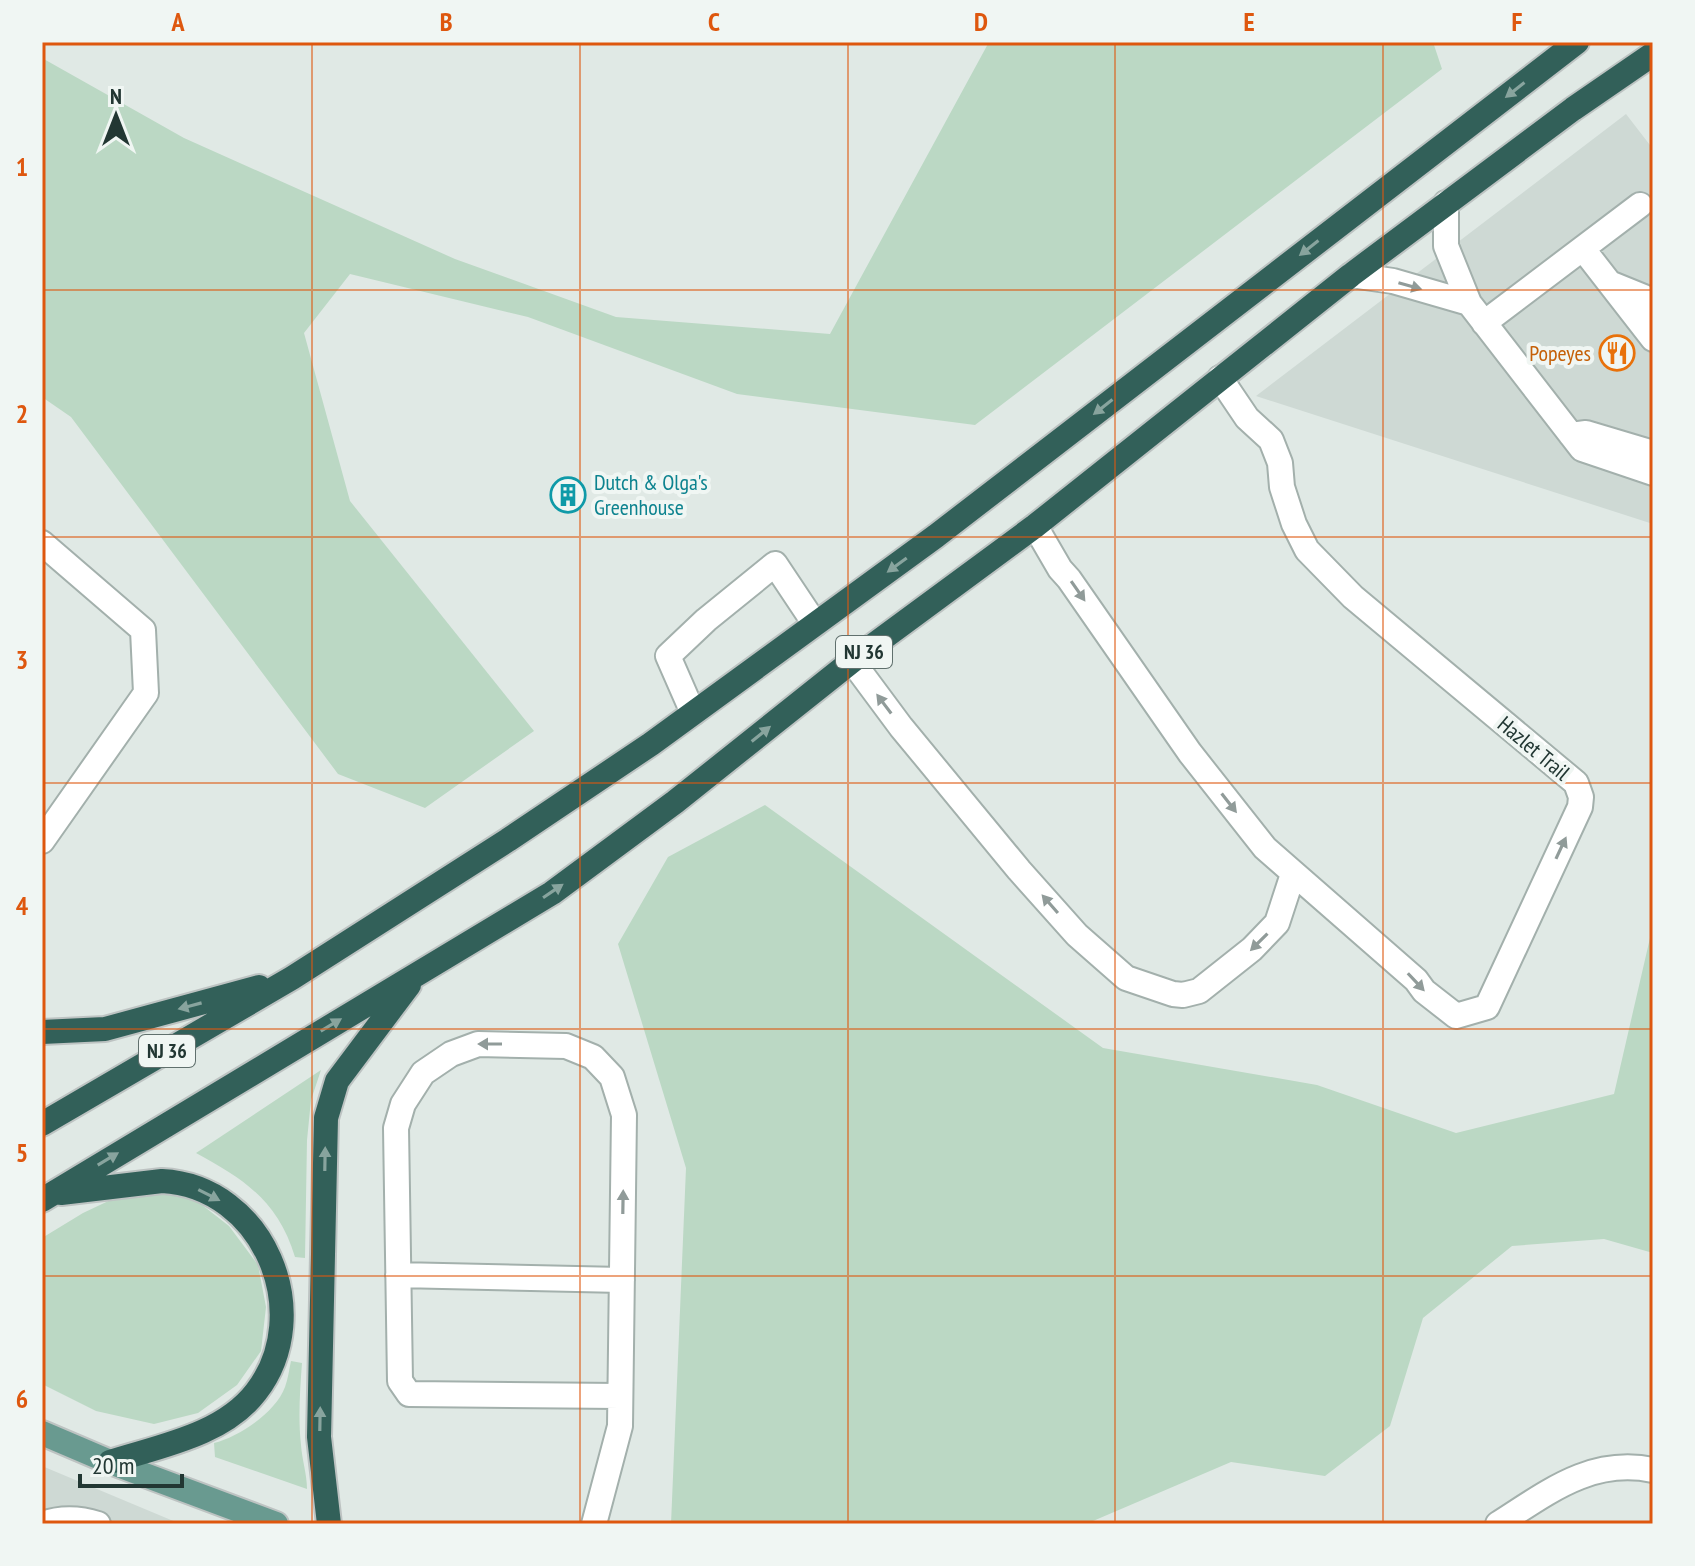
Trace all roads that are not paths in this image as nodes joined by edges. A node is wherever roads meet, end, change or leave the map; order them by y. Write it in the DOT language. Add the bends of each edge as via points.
graph roads {
  1 [pos="1577,42"];
  2 [pos="1653,54"];
  3 [pos="1446,203"];
  4 [pos="1640,205"];
  5 [pos="1583,249"];
  6 [pos="1351,275"];
  7 [pos="1610,284"];
  8 [pos="1653,308"];
  9 [pos="1476,313"];
  10 [pos="1653,339"];
  11 [pos="1220,378"];
  12 [pos="1571,435"];
  13 [pos="1653,453"];
  14 [pos="1653,473"];
  15 [pos="1035,526"];
  16 [pos="42,543"];
  17 [pos="815,624"];
  18 [pos="852,661"];
  19 [pos="693,713"];
  20 [pos="42,841"];
  21 [pos="1293,874"];
  22 [pos="417,974"];
  23 [pos="292,978"];
  24 [pos="42,1032"];
  25 [pos="42,1124"];
  26 [pos="46,1197"];
  27 [pos="398,1275"];
  28 [pos="622,1280"];
  29 [pos="620,1396"];
  30 [pos="42,1433"];
  31 [pos="110,1462"];
  32 [pos="1653,1470"];
  33 [pos="43,1524"];
  34 [pos="98,1524"];
  35 [pos="276,1524"];
  36 [pos="329,1524"];
  37 [pos="594,1524"];
  38 [pos="1498,1524"];
  1 -- 17 [label="highway, NJ 36, one-way"];
  2 -- 3 [label="highway, NJ 36"];
  3 -- 6 [label="highway, NJ 36"];
  3 -- 9 [label="street" via="1446,246"];
  4 -- 5 [label="street"];
  5 -- 7 [label="street"];
  5 -- 9 [label="street"];
  6 -- 9 [label="street, one-way" via="1393,281"];
  6 -- 11 [label="highway, NJ 36"];
  7 -- 8 [label="street" via="1644,297"];
  7 -- 10 [label="street"];
  9 -- 12 [label="street"];
  11 -- 15 [label="highway, NJ 36"];
  21 -- 11 [label="street, Hazlet Trail, one-way" via="1456,1016 1487,1007 1581,797 1576,783 1353,597 1307,550 1294,524 1271,440 1247,418"];
  12 -- 13 [label="street" via="1586,433"];
  12 -- 14 [label="street" via="1582,449"];
  15 -- 18 [label="highway, NJ 36"];
  15 -- 21 [label="street, Hazlet Trail, one-way" via="1190,753 1265,848"];
  16 -- 20 [label="street" via="143,630 146,693"];
  17 -- 19 [label="highway, NJ 36"];
  17 -- 19 [label="street" via="775,564 668,656"];
  21 -- 18 [label="street, one-way" via="1277,923 1199,991 1173,994 1126,978 1077,935 1019,870"];
  22 -- 18 [label="highway, NJ 36, one-way" via="552,893"];
  19 -- 23 [label="highway, NJ 36"];
  26 -- 22 [label="highway, NJ 36, one-way"];
  36 -- 22 [label="highway, one-way" via="319,1437 326,1118 337,1081"];
  23 -- 24 [label="highway, one-way" via="105,1029"];
  23 -- 25 [label="highway, NJ 36"];
  26 -- 31 [label="highway, one-way" via="162,1181 208,1192 237,1212 261,1239 274,1266 282,1301 281,1330 273,1363 256,1392 211,1430"];
  27 -- 28 [label="street"];
  28 -- 27 [label="street, one-way" via="624,1115 612,1077 593,1057 566,1046 478,1044 423,1073 403,1104 396,1128"];
  27 -- 29 [label="street" via="400,1381 409,1394"];
  28 -- 29 [label="street"];
  29 -- 37 [label="street" via="620,1426"];
  30 -- 31 [label="main road"];
  31 -- 35 [label="main road"];
  32 -- 38 [label="street" via="1620,1467 1591,1472"];
  33 -- 34 [label="street" via="82,1519"];
}
